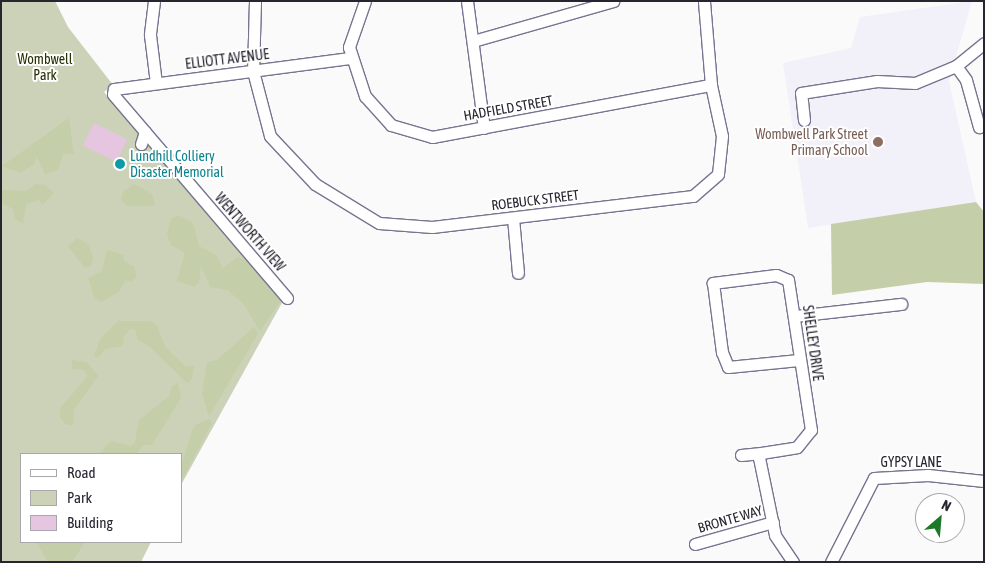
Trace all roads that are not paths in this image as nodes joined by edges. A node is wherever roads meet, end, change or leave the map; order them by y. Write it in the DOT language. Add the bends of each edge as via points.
graph roads {
  1 [pos="154,1"];
  2 [pos="255,1"];
  3 [pos="365,1"];
  4 [pos="467,1"];
  5 [pos="613,1"];
  6 [pos="704,1"];
  7 [pos="473,41"];
  8 [pos="984,43"];
  9 [pos="350,58"];
  10 [pos="956,66"];
  11 [pos="252,71"];
  12 [pos="156,82"];
  13 [pos="711,85"];
  14 [pos="113,94"];
  15 [pos="804,120"];
  16 [pos="979,127"];
  17 [pos="484,128"];
  18 [pos="145,132"];
  19 [pos="141,144"];
  20 [pos="513,218"];
  21 [pos="518,273"];
  22 [pos="287,298"];
  23 [pos="901,304"];
  24 [pos="795,316"];
  25 [pos="800,360"];
  26 [pos="728,367"];
  27 [pos="729,379"];
  28 [pos="761,453"];
  29 [pos="741,455"];
  30 [pos="984,481"];
  31 [pos="773,522"];
  32 [pos="695,544"];
  33 [pos="793,562"];
  34 [pos="831,562"];
  1 -- 12 [label="street" via="150,35"];
  2 -- 11 [label="street, ROEBUCK STREET"];
  3 -- 9 [label="street" via="353,27"];
  4 -- 7 [label="street"];
  5 -- 7 [label="street"];
  6 -- 13 [label="street, ROEBUCK STREET"];
  7 -- 17 [label="street"];
  8 -- 10 [label="street"];
  9 -- 11 [label="street, ELLIOTT AVENUE"];
  9 -- 17 [label="street, HADFIELD STREET" via="365,96 391,126 432,137"];
  10 -- 15 [label="street" via="915,83 877,81 801,92"];
  10 -- 16 [label="street" via="966,80"];
  11 -- 12 [label="street, ELLIOTT AVENUE"];
  11 -- 20 [label="street, ROEBUCK STREET" via="270,136 315,184 379,223 432,227"];
  12 -- 14 [label="street, ELLIOTT AVENUE" via="114,89"];
  13 -- 17 [label="street, HADFIELD STREET"];
  13 -- 20 [label="street, ROEBUCK STREET" via="722,136 718,174 693,196"];
  14 -- 18 [label="street, WENTWORTH VIEW"];
  18 -- 19 [label="street"];
  18 -- 22 [label="street, WENTWORTH VIEW"];
  20 -- 21 [label="street"];
  23 -- 24 [label="street"];
  24 -- 25 [label="street, SHELLEY DRIVE"];
  24 -- 26 [label="street, SHELLEY DRIVE" via="788,280 784,275 713,283 722,352"];
  25 -- 26 [label="street"];
  25 -- 28 [label="street, SHELLEY DRIVE" via="811,430 797,447"];
  26 -- 27 [label="street"];
  28 -- 29 [label="street, SHELLEY DRIVE"];
  28 -- 31 [label="street"];
  30 -- 34 [label="street, GYPSY LANE" via="928,475 874,478"];
  31 -- 32 [label="street, BRONTE WAY"];
  31 -- 33 [label="street" via="775,535"];
}
